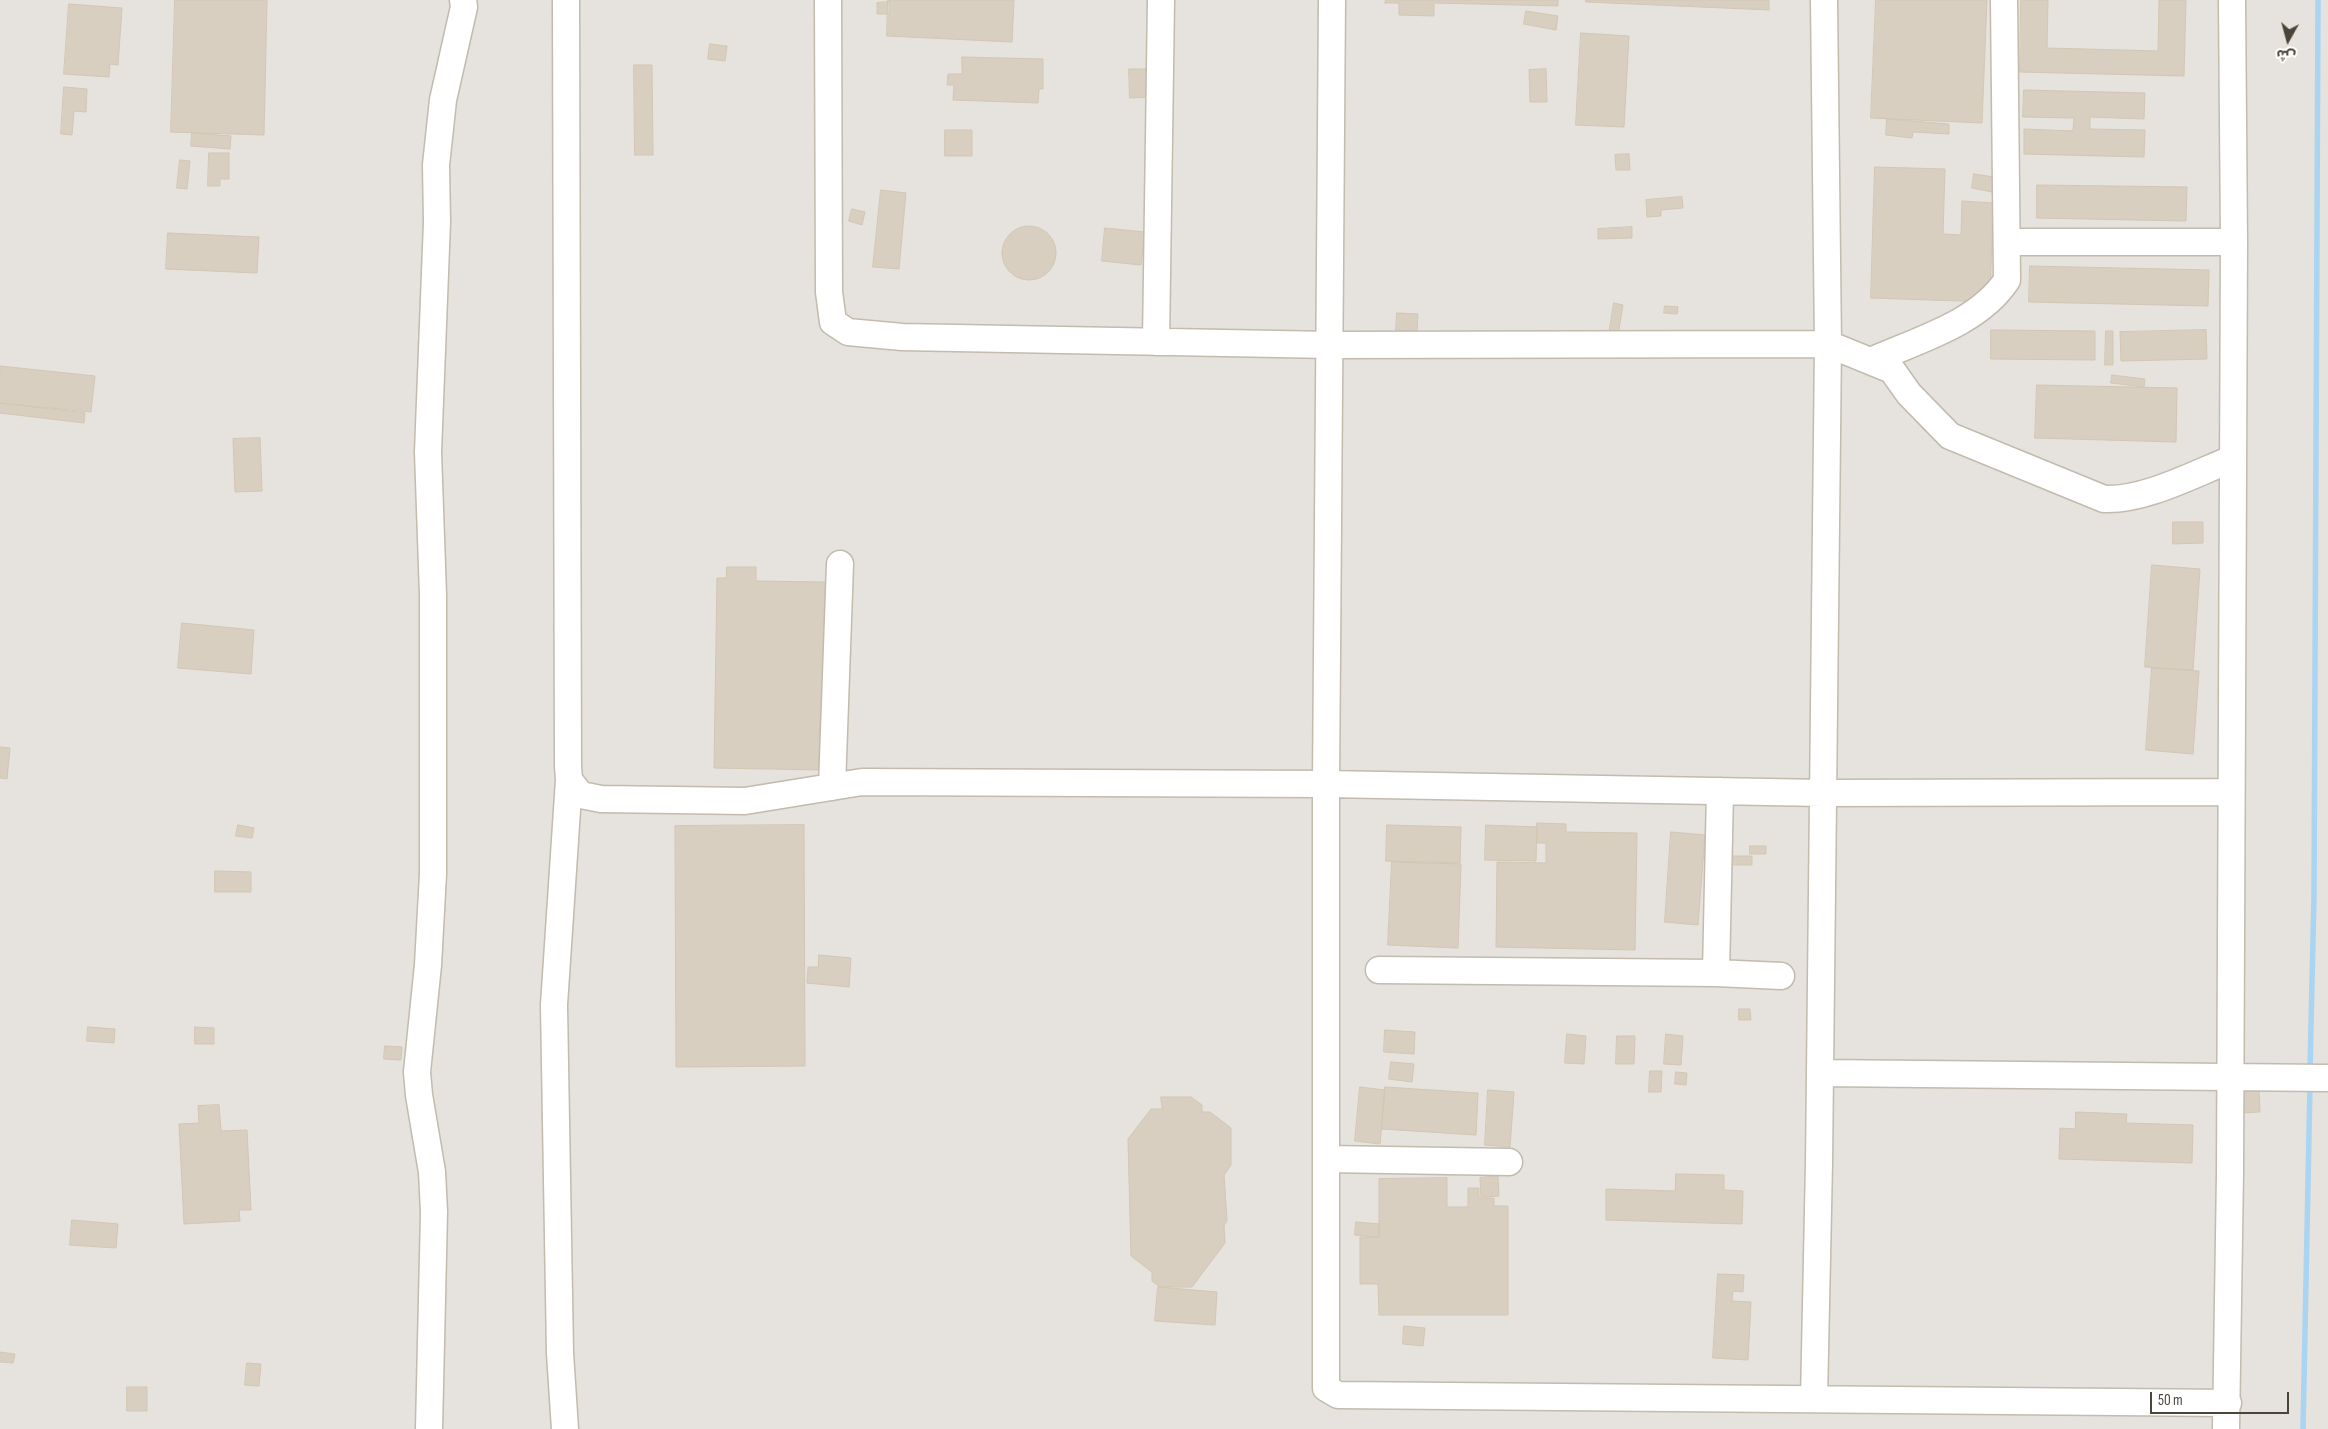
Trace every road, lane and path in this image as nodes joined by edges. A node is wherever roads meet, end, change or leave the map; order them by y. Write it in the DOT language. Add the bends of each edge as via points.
graph roads {
  1 [pos="463,0"];
  2 [pos="566,0"];
  3 [pos="828,0"];
  4 [pos="1161,0"];
  5 [pos="1332,0"];
  6 [pos="1824,0"];
  7 [pos="2004,0"];
  8 [pos="2232,0"];
  9 [pos="2007,242"];
  10 [pos="2234,242"];
  11 [pos="1156,342"];
  12 [pos="1828,344"];
  13 [pos="1331,345"];
  14 [pos="1872,360"];
  15 [pos="2232,459"];
  16 [pos="840,564"];
  17 [pos="570,780"];
  18 [pos="1326,784"];
  19 [pos="832,787"];
  20 [pos="1720,791"];
  21 [pos="2230,792"];
  22 [pos="1823,793"];
  23 [pos="1379,970"];
  24 [pos="1716,973"];
  25 [pos="1781,976"];
  26 [pos="1820,1073"];
  27 [pos="2230,1076"];
  28 [pos="2328,1078"];
  29 [pos="1327,1159"];
  30 [pos="1510,1162"];
  31 [pos="1814,1399"];
  32 [pos="2228,1403"];
  33 [pos="429,1429"];
  34 [pos="565,1429"];
  35 [pos="2226,1429"];
  1 -- 33 [label="lane" via="443,100 436,165 437,222 428,452 433,595 434,874 417,1072 432,1172 434,1212"];
  2 -- 17 [label="lane"];
  3 -- 11 [label="lane" via="829,292 833,322 848,332 902,337"];
  4 -- 11 [label="lane"];
  5 -- 13 [label="lane"];
  6 -- 12 [label="lane"];
  7 -- 9 [label="lane"];
  8 -- 10 [label="lane"];
  9 -- 10 [label="lane"];
  9 -- 14 [label="lane" via="2007,280 1997,295 1971,316"];
  10 -- 15 [label="lane"];
  11 -- 13 [label="lane"];
  12 -- 13 [label="lane"];
  12 -- 14 [label="lane"];
  12 -- 22 [label="lane"];
  13 -- 18 [label="lane"];
  14 -- 15 [label="lane" via="1892,370 1950,436 2104,499 2118,500 2140,495"];
  15 -- 21 [label="lane"];
  16 -- 19 [label="lane"];
  17 -- 19 [label="lane" via="581,795 601,799 745,801"];
  17 -- 34 [label="lane" via="554,1005 560,1353"];
  18 -- 19 [label="lane" via="862,782"];
  18 -- 20 [label="lane"];
  18 -- 29 [label="lane"];
  20 -- 22 [label="lane"];
  20 -- 24 [label="lane"];
  21 -- 22 [label="lane"];
  21 -- 27 [label="lane"];
  22 -- 26 [label="lane"];
  23 -- 24 [label="lane"];
  24 -- 25 [label="lane"];
  26 -- 27 [label="lane"];
  26 -- 31 [label="lane"];
  27 -- 28 [label="lane"];
  27 -- 32 [label="lane"];
  29 -- 30 [label="lane"];
  29 -- 31 [label="lane" via="1324,1374 1326,1388 1338,1395"];
  31 -- 32 [label="lane"];
  32 -- 35 [label="lane"];
}
